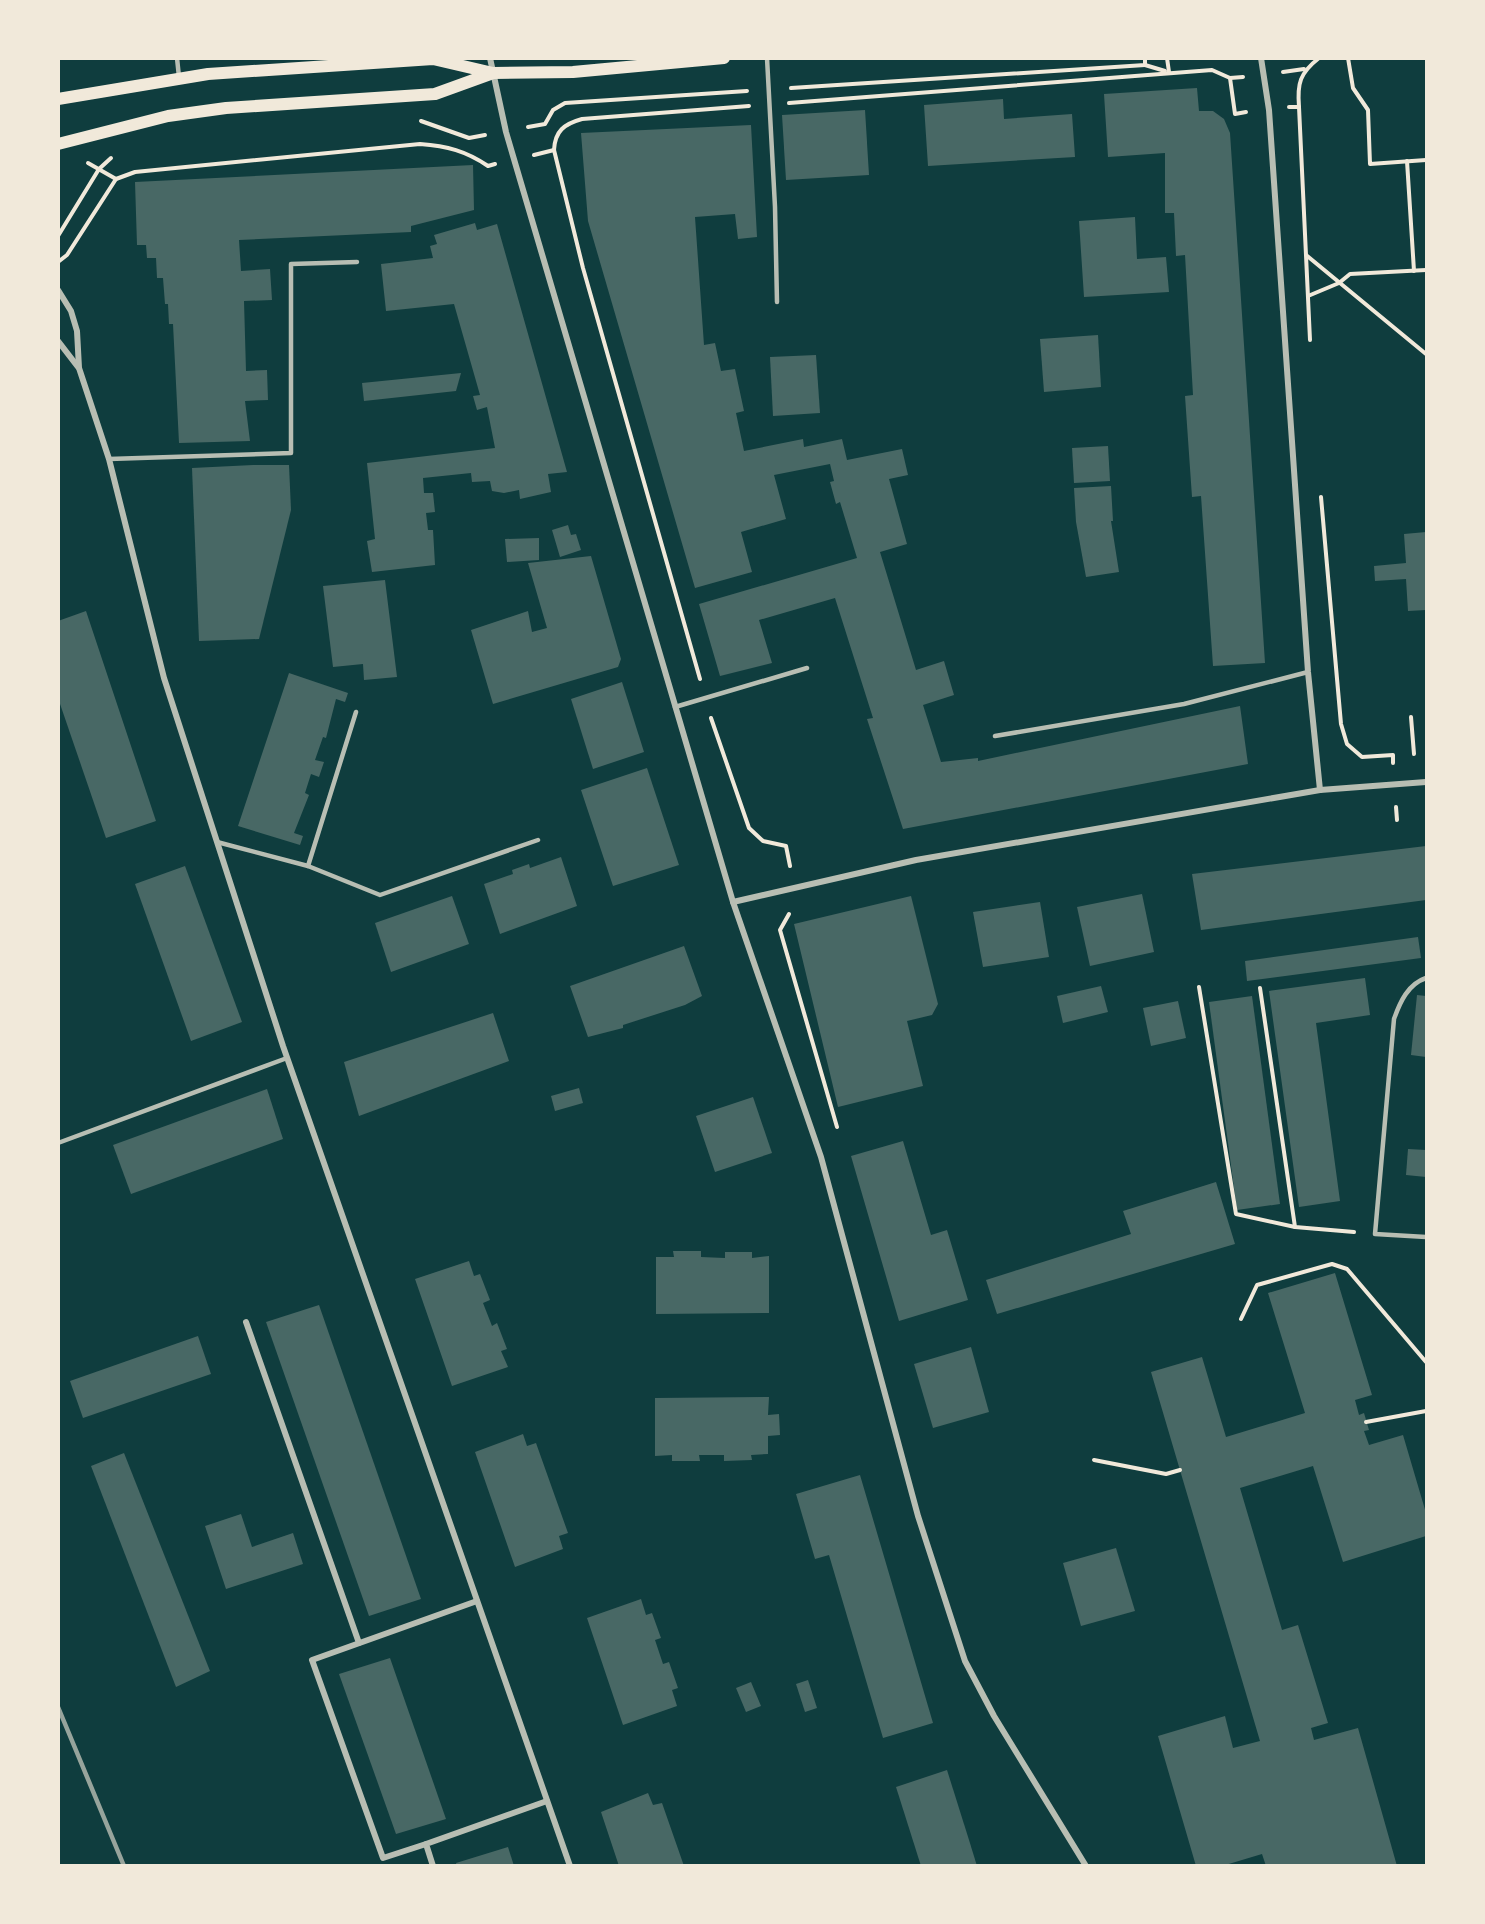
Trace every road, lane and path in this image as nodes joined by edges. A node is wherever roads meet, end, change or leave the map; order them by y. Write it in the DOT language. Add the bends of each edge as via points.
graph roads {
  1 [pos="177,58"];
  2 [pos="490,58"];
  3 [pos="724,58"];
  4 [pos="766,58"];
  5 [pos="1145,58"];
  6 [pos="1167,58"];
  7 [pos="1261,58"];
  8 [pos="1319,58"];
  9 [pos="1348,58"];
  10 [pos="1145,65"];
  11 [pos="1304,69"];
  12 [pos="1169,72"];
  13 [pos="493,73"];
  14 [pos="179,78"];
  15 [pos="1230,78"];
  16 [pos="768,89"];
  17 [pos="58,99"];
  18 [pos="769,105"];
  19 [pos="1299,106"];
  20 [pos="410,118"];
  21 [pos="507,132"];
  22 [pos="58,144"];
  23 [pos="554,150"];
  24 [pos="113,156"];
  25 [pos="514,159"];
  26 [pos="84,160"];
  27 [pos="1426,160"];
  28 [pos="1407,162"];
  29 [pos="99,169"];
  30 [pos="116,179"];
  31 [pos="58,236"];
  32 [pos="1306,255"];
  33 [pos="58,262"];
  34 [pos="357,262"];
  35 [pos="1426,270"];
  36 [pos="1414,271"];
  37 [pos="1339,283"];
  38 [pos="58,290"];
  39 [pos="1308,296"];
  40 [pos="777,302"];
  41 [pos="58,341"];
  42 [pos="1310,341"];
  43 [pos="1426,354"];
  44 [pos="79,368"];
  45 [pos="109,459"];
  46 [pos="1321,491"];
  47 [pos="807,668"];
  48 [pos="1308,672"];
  49 [pos="705,698"];
  50 [pos="675,706"];
  51 [pos="356,712"];
  52 [pos="1411,717"];
  53 [pos="995,736"];
  54 [pos="1414,754"];
  55 [pos="1426,782"];
  56 [pos="1394,785"];
  57 [pos="1320,790"];
  58 [pos="1397,820"];
  59 [pos="538,840"];
  60 [pos="217,842"];
  61 [pos="308,866"];
  62 [pos="795,886"];
  63 [pos="733,902"];
  64 [pos="1426,978"];
  65 [pos="1199,987"];
  66 [pos="1260,988"];
  67 [pos="287,1058"];
  68 [pos="838,1129"];
  69 [pos="58,1143"];
  70 [pos="1295,1227"];
  71 [pos="1375,1234"];
  72 [pos="1426,1237"];
  73 [pos="1241,1319"];
  74 [pos="246,1322"];
  75 [pos="1426,1362"];
  76 [pos="1426,1411"];
  77 [pos="1366,1422"];
  78 [pos="1094,1460"];
  79 [pos="1180,1470"];
  80 [pos="477,1601"];
  81 [pos="359,1643"];
  82 [pos="547,1801"];
  83 [pos="426,1844"];
  84 [pos="434,1866"];
  85 [pos="570,1866"];
  86 [pos="1086,1866"];
  1 -- 14 [label="lane"];
  2 -- 13 [label="street"];
  3 -- 13 [label="main road" via="573,72"];
  4 -- 16 [label="lane"];
  5 -- 10 [label="path"];
  6 -- 12 [label="path"];
  7 -- 48 [label="street" via="1269,110"];
  8 -- 11 [label="path"];
  9 -- 28 [label="path" via="1353,88 1368,110 1370,164"];
  10 -- 12 [label="path"];
  10 -- 16 [label="path"];
  12 -- 15 [label="path" via="1212,70"];
  12 -- 18 [label="path"];
  13 -- 14 [label="main road" via="433,59"];
  13 -- 21 [label="street"];
  13 -- 22 [label="main road" via="435,94 226,108 168,116"];
  14 -- 17 [label="main road"];
  16 -- 18 [label="lane"];
  16 -- 21 [label="path" via="565,104 553,110 545,124"];
  18 -- 23 [label="path" via="582,119 566,124 555,138"];
  18 -- 40 [label="lane"];
  19 -- 32 [label="path"];
  20 -- 21 [label="path" via="469,138"];
  21 -- 25 [label="street"];
  23 -- 25 [label="path"];
  23 -- 49 [label="path" via="583,268"];
  24 -- 29 [label="path"];
  25 -- 30 [label="path" via="488,166 469,153 420,144 135,172"];
  25 -- 50 [label="street"];
  26 -- 29 [label="path"];
  27 -- 28 [label="path"];
  28 -- 36 [label="path"];
  29 -- 30 [label="path"];
  29 -- 31 [label="path"];
  30 -- 33 [label="path" via="67,255"];
  32 -- 37 [label="path"];
  32 -- 39 [label="path"];
  34 -- 45 [label="lane" via="291,264 291,453"];
  35 -- 36 [label="path"];
  36 -- 37 [label="path" via="1350,274"];
  37 -- 39 [label="path"];
  37 -- 43 [label="path"];
  38 -- 44 [label="street" via="77,331"];
  39 -- 42 [label="path"];
  41 -- 44 [label="street"];
  44 -- 45 [label="street"];
  45 -- 60 [label="street" via="164,678"];
  46 -- 56 [label="path" via="1341,724 1347,744 1362,757 1393,755"];
  47 -- 49 [label="lane"];
  48 -- 53 [label="lane" via="1184,704"];
  48 -- 57 [label="street"];
  49 -- 50 [label="lane"];
  49 -- 62 [label="path" via="749,828 763,841 786,846"];
  50 -- 63 [label="street"];
  51 -- 61 [label="lane"];
  52 -- 54 [label="path"];
  55 -- 56 [label="street"];
  56 -- 57 [label="street"];
  56 -- 58 [label="path"];
  57 -- 62 [label="street" via="916,860"];
  59 -- 61 [label="lane" via="380,895"];
  60 -- 61 [label="lane"];
  60 -- 67 [label="street"];
  62 -- 63 [label="street"];
  62 -- 68 [label="path" via="804,910 786,915 780,930"];
  63 -- 86 [label="street" via="821,1157 918,1516 965,1661"];
  64 -- 71 [label="lane" via="1401,999 1394,1019"];
  65 -- 70 [label="path" via="1236,1214"];
  66 -- 70 [label="path"];
  67 -- 69 [label="lane"];
  67 -- 80 [label="street"];
  70 -- 71 [label="path"];
  71 -- 72 [label="lane"];
  73 -- 75 [label="path" via="1257,1285 1332,1264 1347,1269"];
  74 -- 81 [label="street"];
  76 -- 77 [label="path"];
  78 -- 79 [label="path" via="1166,1474"];
  80 -- 81 [label="street"];
  80 -- 82 [label="street"];
  81 -- 83 [label="street" via="312,1660 383,1858"];
  82 -- 83 [label="street"];
  82 -- 85 [label="street"];
  83 -- 84 [label="street"];
}
